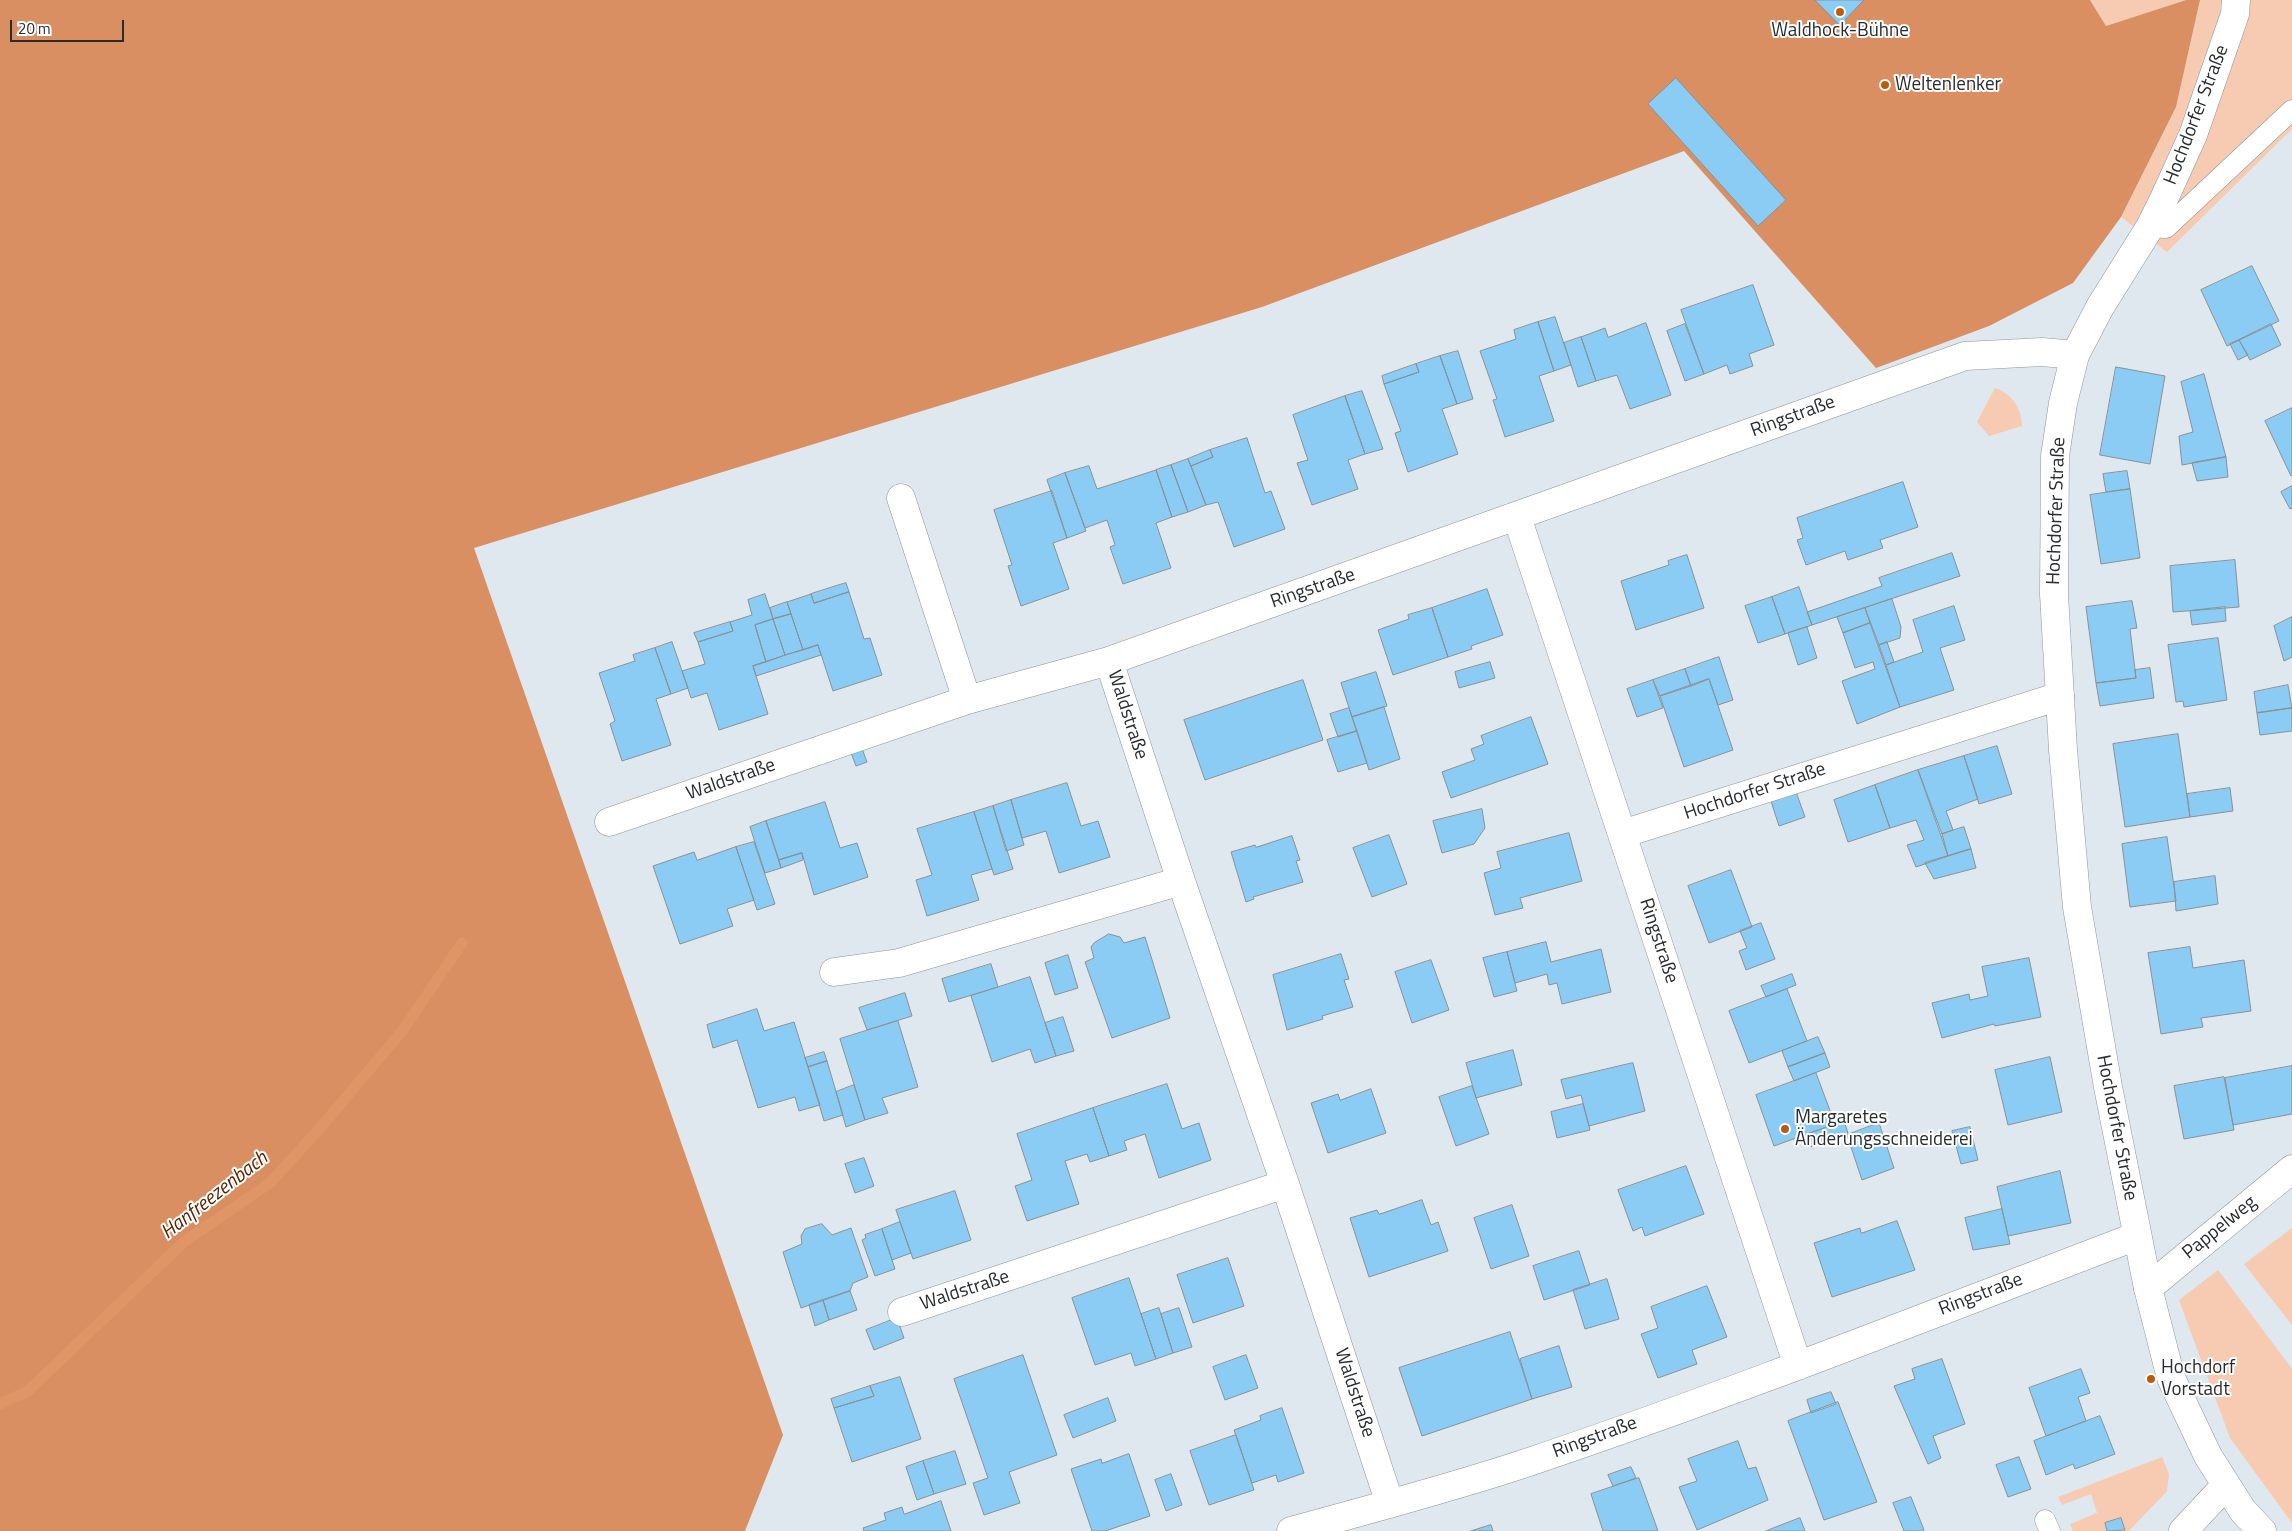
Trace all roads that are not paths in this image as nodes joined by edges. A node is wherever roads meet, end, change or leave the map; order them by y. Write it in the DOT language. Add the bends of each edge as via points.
graph roads {
  1 [pos="2236,0"];
  2 [pos="2292,110"];
  3 [pos="2150,227"];
  4 [pos="2075,355"];
  5 [pos="901,498"];
  6 [pos="1517,517"];
  7 [pos="1109,661"];
  8 [pos="2060,696"];
  9 [pos="967,700"];
  10 [pos="609,822"];
  11 [pos="1622,834"];
  12 [pos="1181,881"];
  13 [pos="834,972"];
  14 [pos="2292,1169"];
  15 [pos="1286,1184"];
  16 [pos="2136,1236"];
  17 [pos="2148,1288"];
  18 [pos="902,1312"];
  19 [pos="1798,1366"];
  20 [pos="2226,1485"];
  21 [pos="1390,1504"];
  22 [pos="1292,1531"];
  23 [pos="2183,1531"];
  24 [pos="2262,1531"];
  1 -- 3 [label="street, Hochdorfer Straße" via="2235,14 2193,135"];
  2 -- 3 [label="lane, Hochdorfer Straße" via="2166,228"];
  3 -- 4 [label="street, Hochdorfer Straße" via="2100,307"];
  4 -- 6 [label="street, Ringstraße" via="2042,352 1965,356"];
  4 -- 8 [label="street, Hochdorfer Straße" via="2054,456 2054,594"];
  5 -- 9 [label="street"];
  6 -- 7 [label="street, Ringstraße"];
  6 -- 11 [label="street, Ringstraße"];
  7 -- 9 [label="street, Waldstraße"];
  7 -- 12 [label="street, Waldstraße"];
  8 -- 11 [label="street, Hochdorfer Straße"];
  8 -- 16 [label="street, Hochdorfer Straße" via="2077,907"];
  9 -- 10 [label="street, Waldstraße"];
  11 -- 19 [label="street, Ringstraße"];
  12 -- 13 [label="street" via="899,963"];
  12 -- 15 [label="street, Waldstraße"];
  14 -- 17 [label="street, Pappelweg"];
  15 -- 18 [label="street, Waldstraße"];
  15 -- 21 [label="street, Waldstraße"];
  16 -- 17 [label="street, Hochdorfer Straße"];
  16 -- 19 [label="street, Ringstraße"];
  17 -- 20 [label="street, Hochdorfer Straße" via="2171,1378 2208,1456"];
  19 -- 21 [label="street, Ringstraße" via="1528,1462"];
  20 -- 23 [label="street"];
  20 -- 24 [label="street, Hochdorfer Straße"];
  21 -- 22 [label="street"];
}
